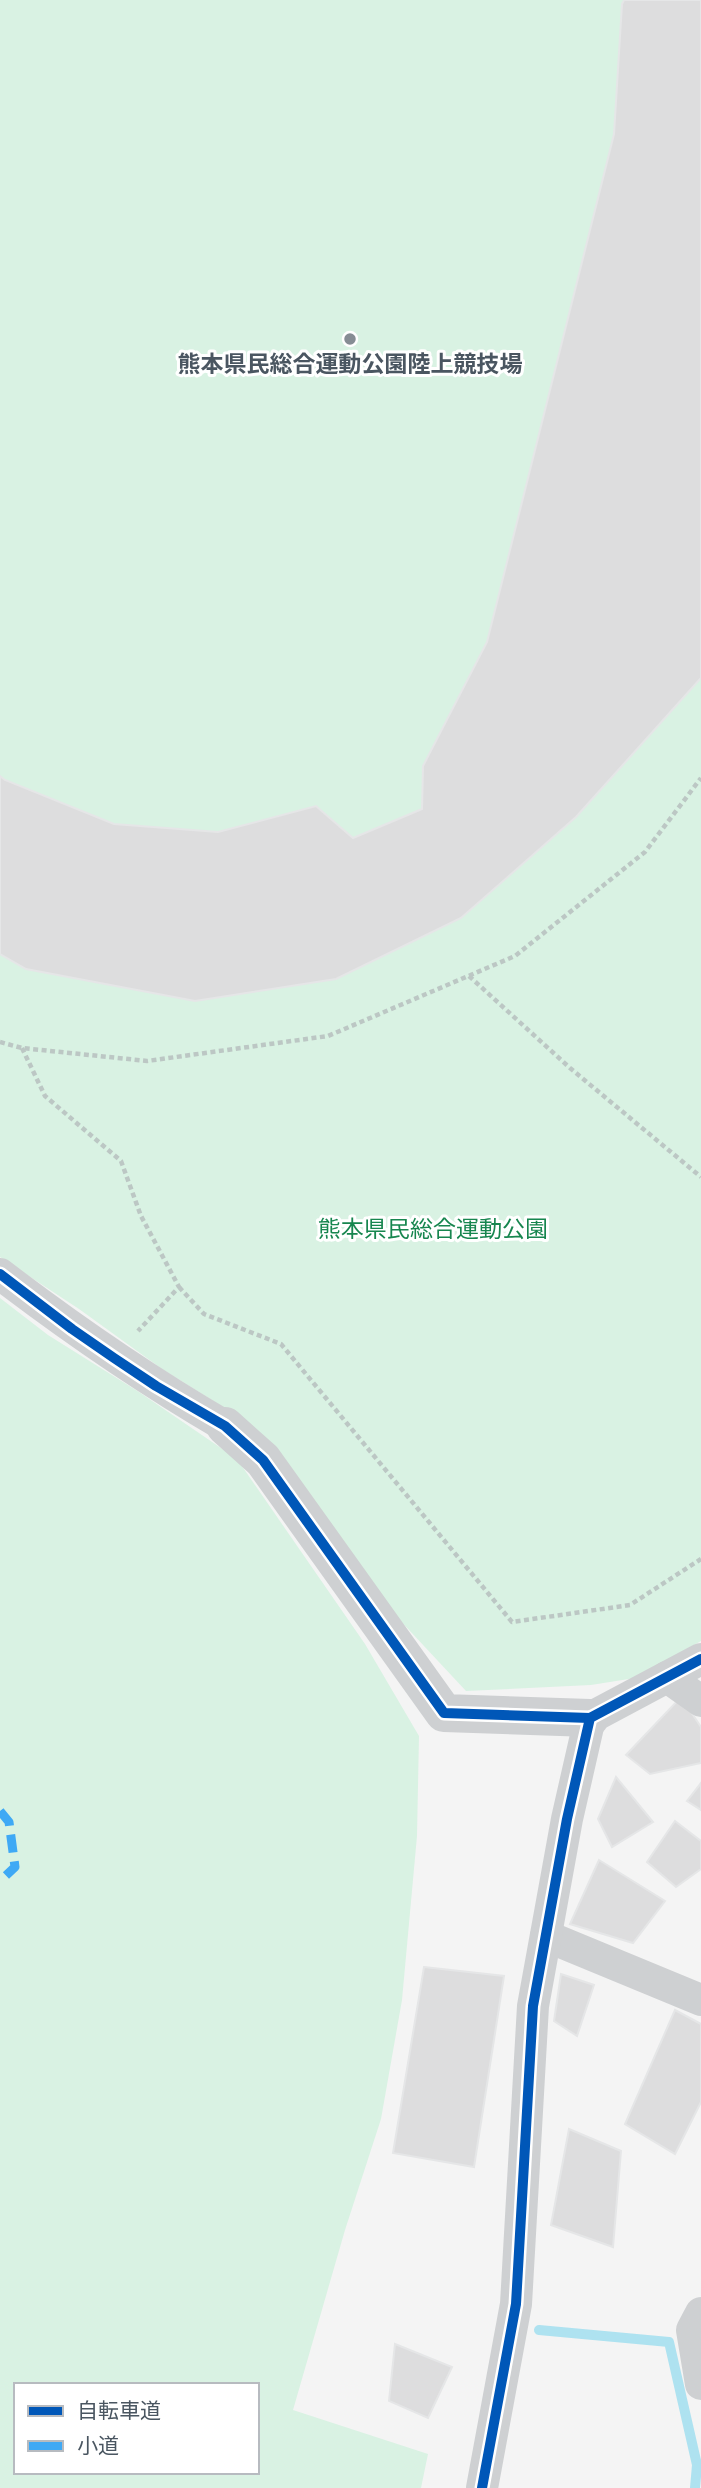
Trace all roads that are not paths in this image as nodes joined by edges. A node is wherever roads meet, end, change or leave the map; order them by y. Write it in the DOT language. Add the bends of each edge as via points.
graph roads {
  1 [pos="0,1274"];
  2 [pos="225,1426"];
  3 [pos="701,1659"];
  4 [pos="667,1677"];
  5 [pos="701,1701"];
  6 [pos="590,1718"];
  7 [pos="546,1936"];
  8 [pos="701,2000"];
  9 [pos="701,2313"];
  10 [pos="701,2384"];
  11 [pos="482,2488"];
  1 -- 2 [label="street" via="114,1358"];
  2 -- 6 [label="street" via="263,1460 444,1713"];
  3 -- 4 [label="street"];
  4 -- 5 [label="street"];
  4 -- 6 [label="street"];
  6 -- 7 [label="street"];
  7 -- 8 [label="street"];
  7 -- 11 [label="street" via="533,2006 516,2304"];
  9 -- 10 [label="street" via="692,2330"];
}
